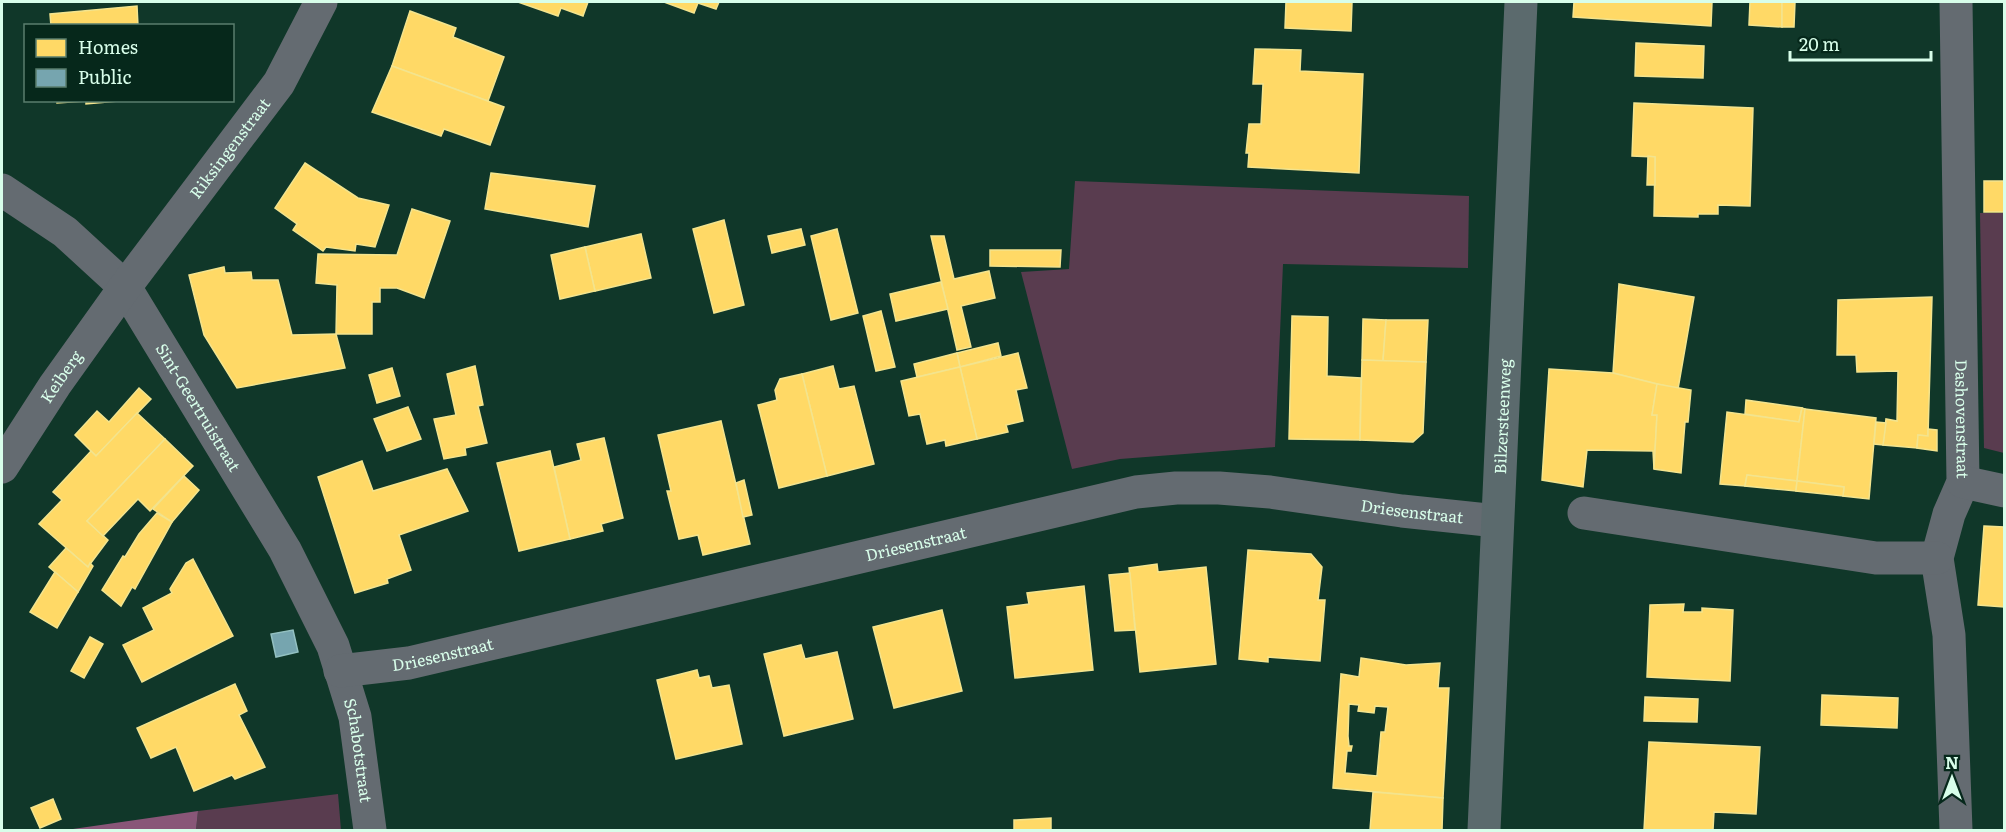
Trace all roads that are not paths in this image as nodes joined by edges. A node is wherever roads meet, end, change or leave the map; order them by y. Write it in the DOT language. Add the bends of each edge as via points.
graph roads {
  1 [pos="321,2"];
  2 [pos="1521,2"];
  3 [pos="1956,2"];
  4 [pos="2,190"];
  5 [pos="125,287"];
  6 [pos="2,468"];
  7 [pos="1963,482"];
  8 [pos="2004,490"];
  9 [pos="1584,513"];
  10 [pos="1497,520"];
  11 [pos="1937,558"];
  12 [pos="340,671"];
  13 [pos="370,831"];
  14 [pos="1484,831"];
  15 [pos="1956,831"];
  1 -- 5 [label="street, Riksingenstraat" via="279,83"];
  2 -- 10 [label="main road, Bilzersteenweg"];
  3 -- 7 [label="street, Dashovenstraat"];
  4 -- 5 [label="street, Sint-Geertruistraat" via="65,232"];
  5 -- 6 [label="street, Keiberg"];
  5 -- 12 [label="street, Sint-Geertruistraat" via="285,550 333,646"];
  7 -- 8 [label="street"];
  7 -- 11 [label="street, Dashovenstraat"];
  9 -- 11 [label="street" via="1876,558"];
  10 -- 12 [label="street, Driesenstraat" via="1219,488 1136,492 409,663"];
  10 -- 14 [label="main road, Bilzersteenweg"];
  11 -- 15 [label="street, Dashovenstraat" via="1949,635"];
  12 -- 13 [label="street, Schabotstraat" via="355,717"];
}
